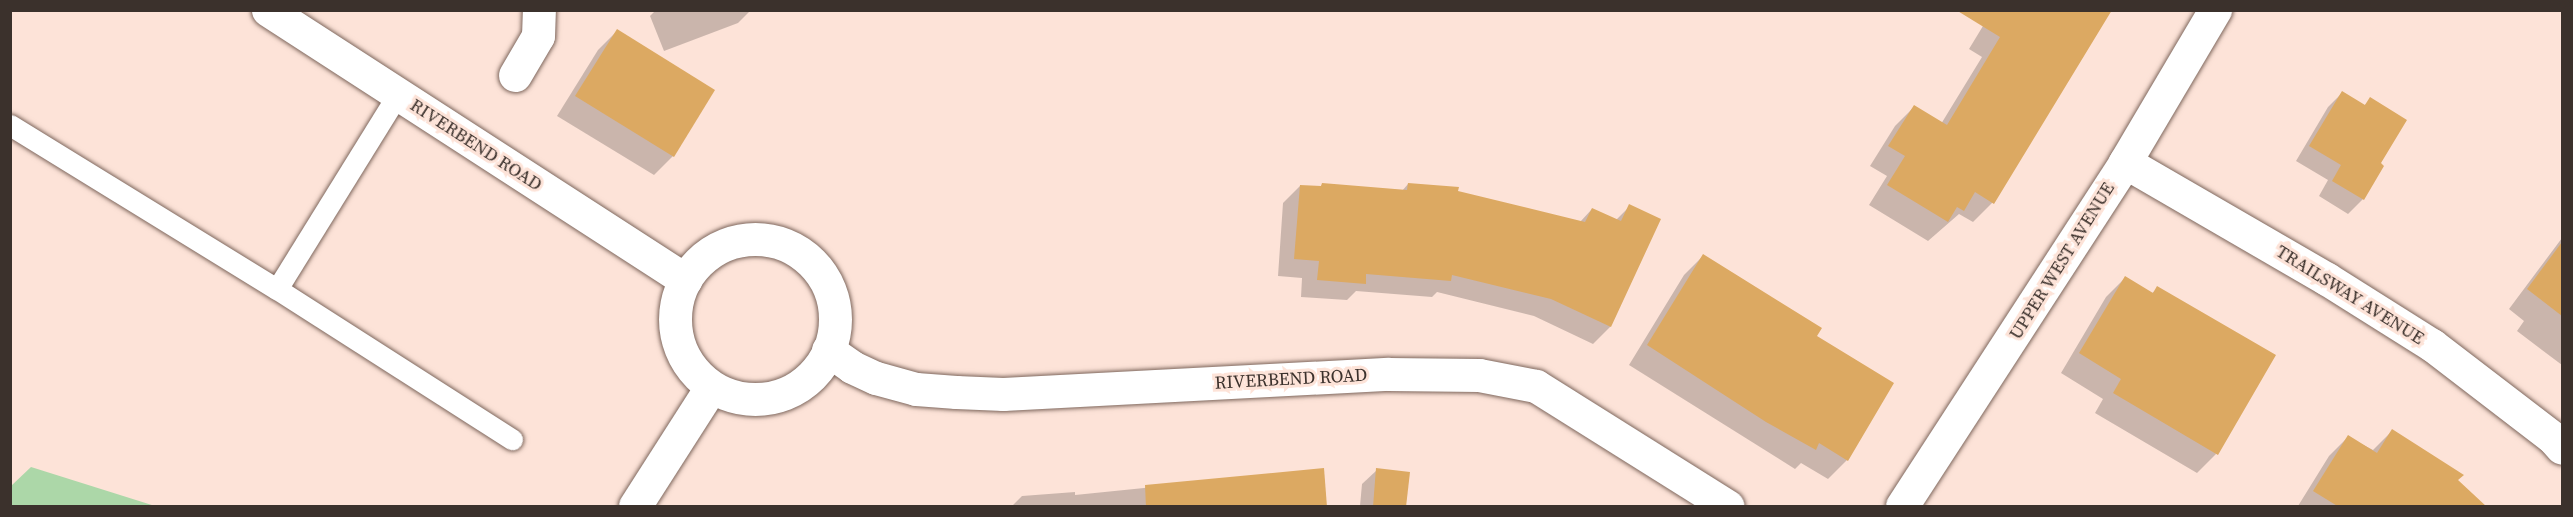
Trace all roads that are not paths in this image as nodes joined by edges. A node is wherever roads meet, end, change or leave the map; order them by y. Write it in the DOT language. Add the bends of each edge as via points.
graph roads {
  1 [pos="268,10"];
  2 [pos="539,10"];
  3 [pos="2216,10"];
  4 [pos="515,75"];
  5 [pos="398,94"];
  6 [pos="10,125"];
  7 [pos="2125,162"];
  8 [pos="685,280"];
  9 [pos="277,288"];
  10 [pos="828,351"];
  11 [pos="711,387"];
  12 [pos="512,439"];
  13 [pos="2562,448"];
  14 [pos="635,507"];
  15 [pos="1727,507"];
  16 [pos="1902,507"];
  1 -- 5 [label="street, RIVERBEND ROAD"];
  2 -- 4 [label="street" via="538,36"];
  3 -- 7 [label="street, UPPER WEST AVENUE"];
  5 -- 8 [label="street, RIVERBEND ROAD"];
  5 -- 9 [label="lane"];
  6 -- 9 [label="lane"];
  7 -- 13 [label="street, TRAILSWAY AVENUE" via="2432,345"];
  7 -- 16 [label="street, UPPER WEST AVENUE"];
  8 -- 10 [label="street" via="707,254 727,243 749,239 784,244 814,264 832,294 836,316"];
  8 -- 11 [label="street" via="674,310 675,333 694,373"];
  9 -- 12 [label="lane"];
  10 -- 11 [label="street" via="812,375 796,389 776,397 753,400"];
  10 -- 15 [label="street, RIVERBEND ROAD" via="876,378 916,389 968,393 1388,374 1479,375 1536,386"];
  11 -- 14 [label="street"];
}
